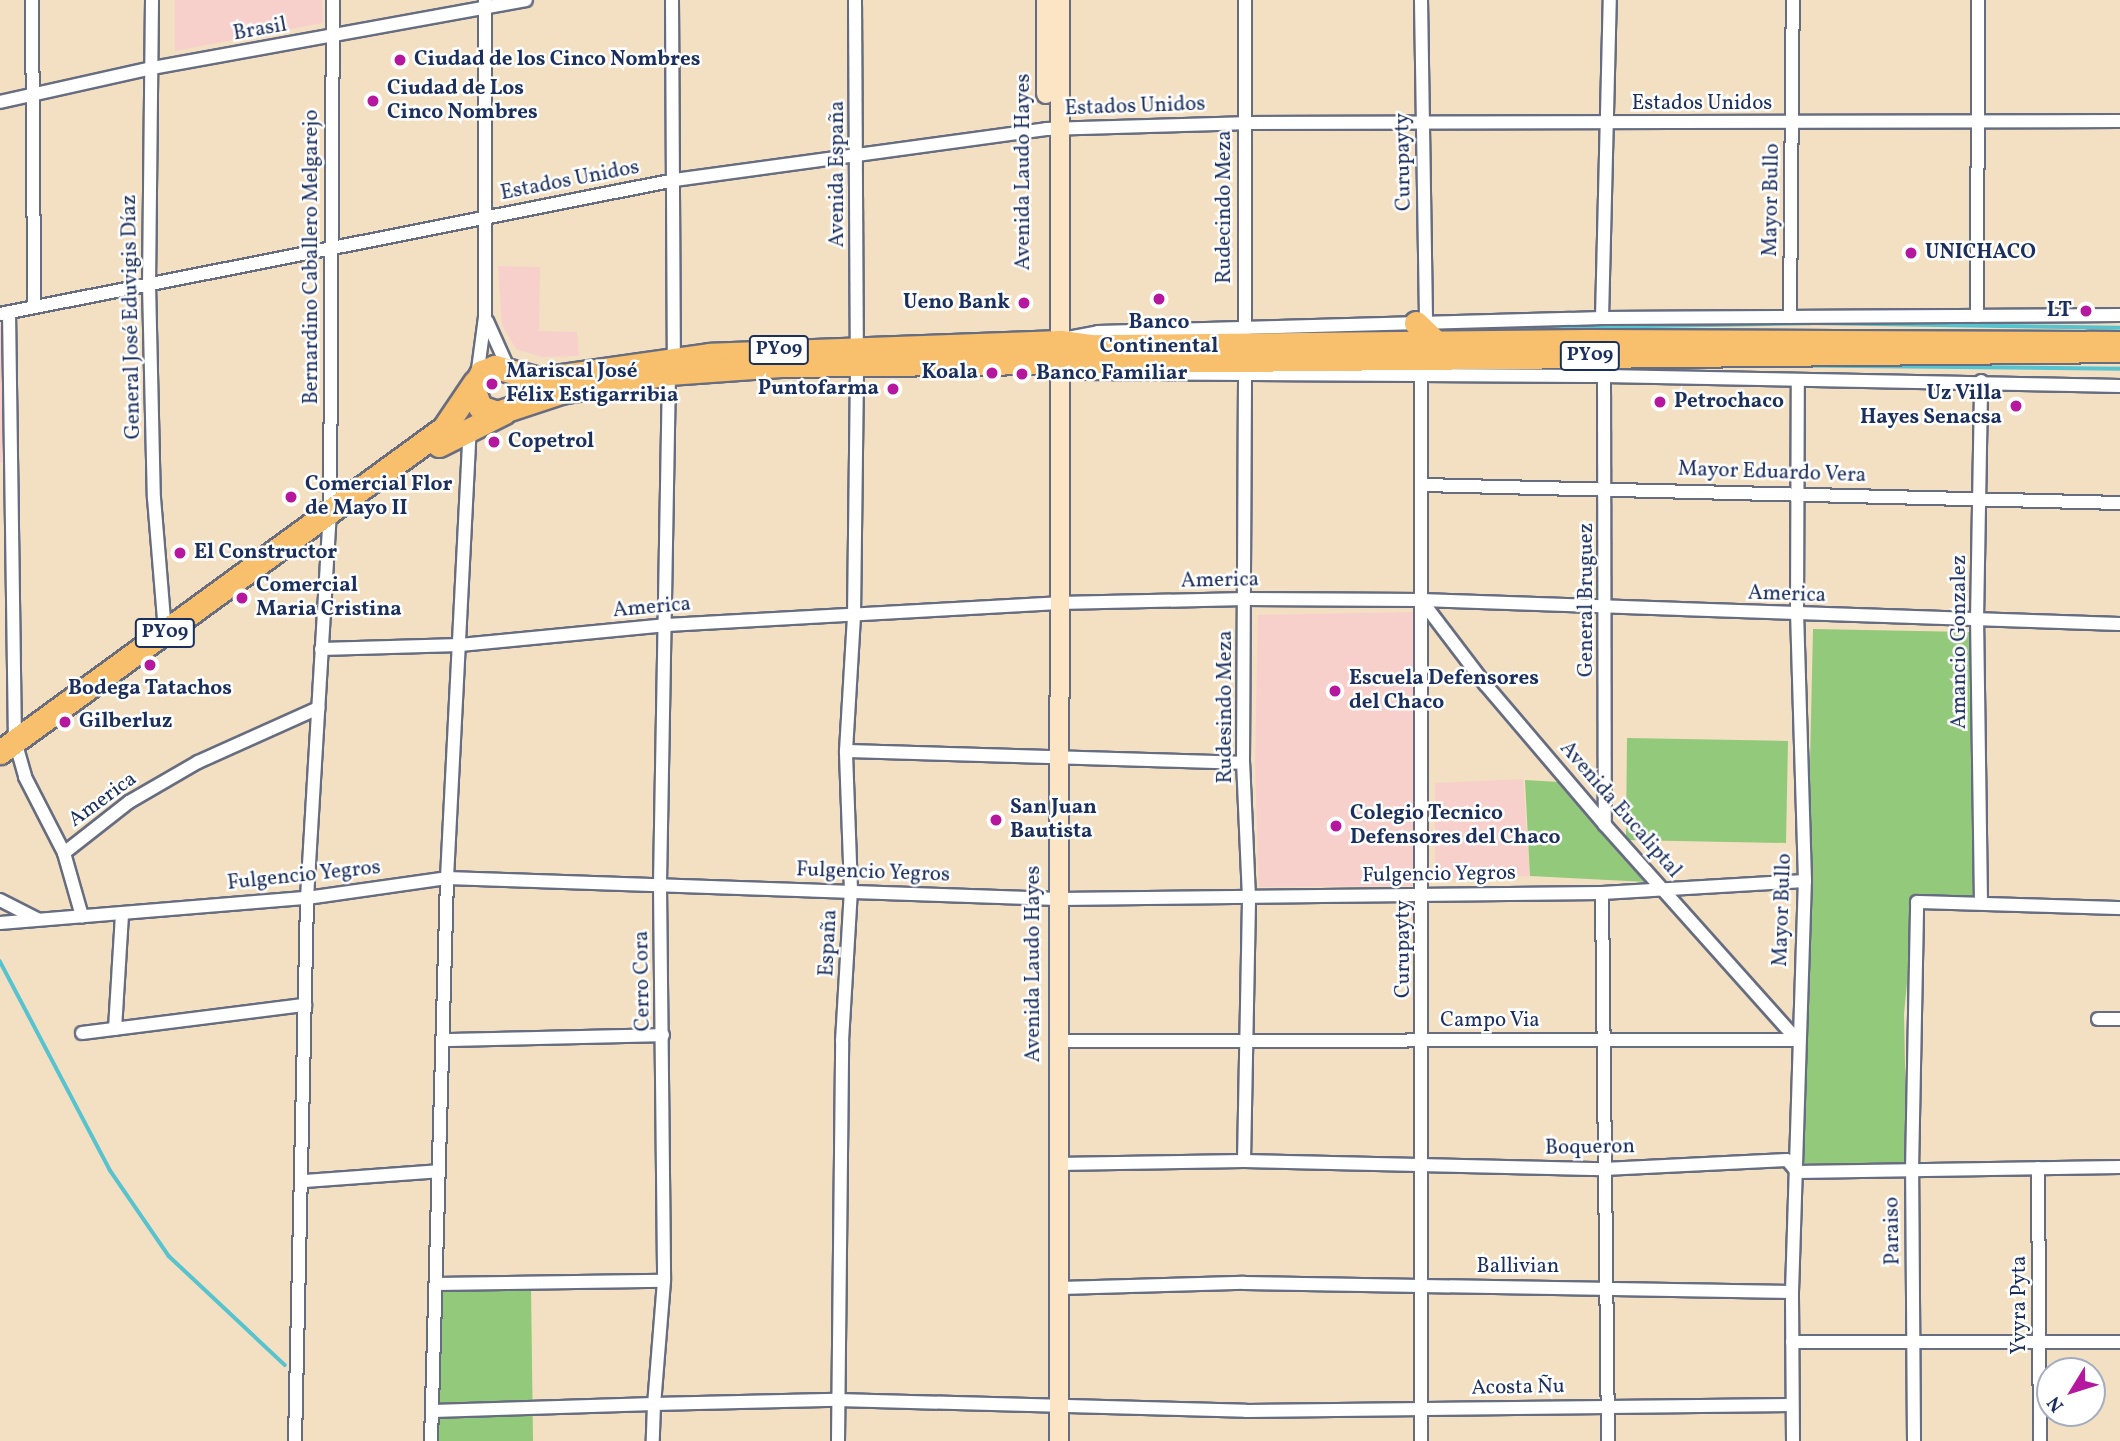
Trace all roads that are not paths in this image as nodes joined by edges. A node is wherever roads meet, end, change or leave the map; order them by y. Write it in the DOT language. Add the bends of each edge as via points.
graph roads {
  1 [pos="32,0"];
  2 [pos="152,0"];
  3 [pos="333,0"];
  4 [pos="526,0"];
  5 [pos="672,0"];
  6 [pos="855,0"];
  7 [pos="1046,0"];
  8 [pos="1060,0"];
  9 [pos="1245,0"];
  10 [pos="1421,0"];
  11 [pos="1610,0"];
  12 [pos="1793,0"];
  13 [pos="1978,0"];
  14 [pos="484,4"];
  15 [pos="333,37"];
  16 [pos="152,68"];
  17 [pos="34,95"];
  18 [pos="0,102"];
  19 [pos="2120,121"];
  20 [pos="1243,123"];
  21 [pos="1793,123"];
  22 [pos="1977,123"];
  23 [pos="1608,124"];
  24 [pos="1422,125"];
  25 [pos="1052,129"];
  26 [pos="857,152"];
  27 [pos="675,180"];
  28 [pos="483,220"];
  29 [pos="329,252"];
  30 [pos="149,284"];
  31 [pos="34,306"];
  32 [pos="5,313"];
  33 [pos="2120,315"];
  34 [pos="1977,316"];
  35 [pos="485,317"];
  36 [pos="1790,317"];
  37 [pos="1602,318"];
  38 [pos="1421,323"];
  39 [pos="1909,327"];
  40 [pos="2076,329"];
  41 [pos="1245,330"];
  42 [pos="2120,343"];
  43 [pos="1439,345"];
  44 [pos="2120,350"];
  45 [pos="857,356"];
  46 [pos="1055,356"];
  47 [pos="671,366"];
  48 [pos="511,372"];
  49 [pos="1245,372"];
  50 [pos="1421,374"];
  51 [pos="1604,376"];
  52 [pos="476,379"];
  53 [pos="1798,380"];
  54 [pos="1981,381"];
  55 [pos="2120,386"];
  56 [pos="507,411"];
  57 [pos="470,426"];
  58 [pos="1423,485"];
  59 [pos="1607,487"];
  60 [pos="1797,492"];
  61 [pos="1980,501"];
  62 [pos="2120,503"];
  63 [pos="330,514"];
  64 [pos="1246,599"];
  65 [pos="1421,600"];
  66 [pos="1054,604"];
  67 [pos="1606,607"];
  68 [pos="1797,614"];
  69 [pos="854,615"];
  70 [pos="1978,620"];
  71 [pos="2120,624"];
  72 [pos="667,625"];
  73 [pos="165,633"];
  74 [pos="460,645"];
  75 [pos="321,649"];
  76 [pos="318,708"];
  77 [pos="8,746"];
  78 [pos="846,751"];
  79 [pos="1053,755"];
  80 [pos="1243,763"];
  81 [pos="1605,825"];
  82 [pos="64,853"];
  83 [pos="447,878"];
  84 [pos="1805,881"];
  85 [pos="660,886"];
  86 [pos="851,890"];
  87 [pos="1665,890"];
  88 [pos="1602,893"];
  89 [pos="1423,894"];
  90 [pos="307,898"];
  91 [pos="1249,898"];
  92 [pos="1055,899"];
  93 [pos="0,900"];
  94 [pos="1981,903"];
  95 [pos="2120,908"];
  96 [pos="122,913"];
  97 [pos="82,916"];
  98 [pos="38,920"];
  99 [pos="0,923"];
  100 [pos="304,1005"];
  101 [pos="2098,1018"];
  102 [pos="2120,1019"];
  103 [pos="115,1029"];
  104 [pos="82,1033"];
  105 [pos="663,1035"];
  106 [pos="444,1040"];
  107 [pos="1605,1040"];
  108 [pos="1797,1040"];
  109 [pos="1058,1041"];
  110 [pos="1249,1041"];
  111 [pos="1423,1041"];
  112 [pos="1244,1161"];
  113 [pos="1056,1164"];
  114 [pos="2120,1167"];
  115 [pos="1421,1168"];
  116 [pos="2038,1168"];
  117 [pos="1604,1169"];
  118 [pos="439,1171"];
  119 [pos="1912,1171"];
  120 [pos="1797,1172"];
  121 [pos="304,1181"];
  122 [pos="664,1282"];
  123 [pos="436,1284"];
  124 [pos="1421,1287"];
  125 [pos="1604,1287"];
  126 [pos="1060,1288"];
  127 [pos="1792,1292"];
  128 [pos="1792,1342"];
  129 [pos="2120,1342"];
  130 [pos="2039,1344"];
  131 [pos="1914,1345"];
  132 [pos="837,1400"];
  133 [pos="654,1404"];
  134 [pos="1607,1405"];
  135 [pos="1792,1405"];
  136 [pos="1061,1408"];
  137 [pos="1421,1409"];
  138 [pos="433,1411"];
  139 [pos="295,1441"];
  140 [pos="432,1441"];
  141 [pos="653,1441"];
  142 [pos="838,1441"];
  143 [pos="1059,1441"];
  144 [pos="1421,1441"];
  145 [pos="1608,1441"];
  146 [pos="1793,1441"];
  147 [pos="1914,1441"];
  148 [pos="2040,1441"];
  1 -- 17 [label="street"];
  2 -- 16 [label="street, General José Eduvigis Díaz"];
  3 -- 15 [label="street, Bernardino Caballero Melgarejo"];
  4 -- 14 [label="street, Brasil"];
  5 -- 27 [label="street, Cerro Cora"];
  6 -- 26 [label="street, Avenida España"];
  7 -- 25 [label="street, Avenida Laudo Hayes"];
  8 -- 25 [label="street, Avenida Laudo Hayes"];
  9 -- 20 [label="street, Rudecindo Meza"];
  10 -- 24 [label="street, Curupayty"];
  11 -- 23 [label="street"];
  12 -- 21 [label="street, Mayor Bullo"];
  13 -- 22 [label="street"];
  14 -- 15 [label="street, Brasil"];
  14 -- 28 [label="street"];
  15 -- 16 [label="street, Brasil"];
  15 -- 29 [label="street, Bernardino Caballero Melgarejo"];
  16 -- 17 [label="street, Brasil"];
  16 -- 30 [label="street, General José Eduvigis Díaz"];
  17 -- 18 [label="street, Brasil"];
  17 -- 31 [label="street"];
  19 -- 22 [label="street, Estados Unidos"];
  20 -- 24 [label="street, Estados Unidos"];
  20 -- 25 [label="street, Estados Unidos"];
  20 -- 41 [label="street, Rudecindo Meza"];
  21 -- 22 [label="street, Estados Unidos"];
  21 -- 23 [label="street, Estados Unidos"];
  21 -- 36 [label="street, Mayor Bullo"];
  22 -- 34 [label="street"];
  23 -- 24 [label="street, Estados Unidos"];
  23 -- 37 [label="street"];
  24 -- 38 [label="street, Curupayty"];
  25 -- 26 [label="street, Estados Unidos"];
  25 -- 46 [label="street, Avenida Laudo Hayes"];
  26 -- 27 [label="street, Estados Unidos"];
  26 -- 45 [label="street, Avenida España"];
  27 -- 28 [label="street, Estados Unidos"];
  27 -- 47 [label="street, Cerro Cora"];
  28 -- 29 [label="street, Estados Unidos"];
  28 -- 35 [label="street"];
  29 -- 30 [label="street, Estados Unidos"];
  29 -- 63 [label="street, Bernardino Caballero Melgarejo"];
  30 -- 31 [label="street, Estados Unidos"];
  30 -- 73 [label="street, General José Eduvigis Díaz" via="154,498"];
  31 -- 32 [label="street, Estados Unidos"];
  32 -- 77 [label="street"];
  33 -- 40 [label="street"];
  34 -- 39 [label="street"];
  34 -- 40 [label="street"];
  35 -- 48 [label="street"];
  35 -- 52 [label="street"];
  36 -- 37 [label="street"];
  36 -- 39 [label="street"];
  37 -- 38 [label="street"];
  38 -- 41 [label="street"];
  38 -- 43 [label="highway"];
  39 -- 40 [label="highway, PY09"];
  39 -- 43 [label="highway, PY09"];
  40 -- 42 [label="highway, PY09"];
  41 -- 46 [label="street" via="1075,334"];
  43 -- 46 [label="highway, PY09" via="1090,346"];
  44 -- 46 [label="highway, PY09"];
  45 -- 46 [label="highway, PY09"];
  45 -- 47 [label="highway, PY09"];
  45 -- 69 [label="street, España"];
  46 -- 49 [label="street"];
  46 -- 66 [label="street, Avenida Laudo Hayes"];
  47 -- 48 [label="highway, PY09" via="549,379"];
  47 -- 56 [label="highway, PY09" via="561,392"];
  47 -- 72 [label="street, Cerro Cora"];
  48 -- 52 [label="highway, PY09" via="495,367"];
  48 -- 56 [label="highway" via="519,395"];
  49 -- 50 [label="street"];
  49 -- 64 [label="street, Rudesindo Meza"];
  50 -- 51 [label="street"];
  50 -- 58 [label="street, Curupayty"];
  51 -- 53 [label="street"];
  51 -- 59 [label="street, General Bruguez"];
  52 -- 56 [label="highway" via="474,395 480,407"];
  52 -- 63 [label="highway, PY09" via="444,428"];
  53 -- 54 [label="street"];
  53 -- 60 [label="street, Mayor Bullo"];
  54 -- 55 [label="street"];
  54 -- 61 [label="street, Amancio Gonzalez"];
  56 -- 57 [label="highway, PY09"];
  57 -- 63 [label="highway, PY09" via="361,499"];
  57 -- 74 [label="street"];
  58 -- 59 [label="street, Mayor Eduardo Vera"];
  58 -- 65 [label="street, Curupayty"];
  59 -- 60 [label="street, Mayor Eduardo Vera"];
  59 -- 67 [label="street, General Bruguez"];
  60 -- 61 [label="street, Mayor Eduardo Vera"];
  60 -- 68 [label="street, Mayor Bullo"];
  61 -- 62 [label="street, Mayor Eduardo Vera"];
  61 -- 70 [label="street, Amancio Gonzalez"];
  63 -- 73 [label="highway, PY09"];
  63 -- 75 [label="street, Bernardino Caballero Melgarejo"];
  64 -- 65 [label="street, America"];
  64 -- 66 [label="street, America"];
  64 -- 80 [label="street, Rudesindo Meza"];
  65 -- 67 [label="street, America"];
  65 -- 81 [label="street, Avenida Eucaliptal" via="1485,684"];
  65 -- 89 [label="street, Curupayty"];
  66 -- 69 [label="street, America"];
  66 -- 79 [label="street, Avenida Laudo Hayes"];
  67 -- 68 [label="street, America"];
  67 -- 81 [label="street, General Bruguez"];
  68 -- 70 [label="street, America"];
  68 -- 84 [label="street, Mayor Bullo"];
  69 -- 72 [label="street, America"];
  69 -- 78 [label="street, España"];
  70 -- 71 [label="street, America"];
  70 -- 94 [label="street, Amancio Gonzalez"];
  72 -- 74 [label="street, America"];
  72 -- 85 [label="street, Cerro Cora"];
  73 -- 77 [label="highway, PY09"];
  74 -- 75 [label="street, America"];
  74 -- 83 [label="street"];
  75 -- 76 [label="street, Bernardino Caballero Melgarejo"];
  76 -- 82 [label="street, America" via="198,762 129,802"];
  76 -- 90 [label="street, Bernardino Caballero Melgarejo"];
  77 -- 82 [label="street"];
  78 -- 79 [label="street"];
  78 -- 86 [label="street, España"];
  79 -- 80 [label="street"];
  79 -- 92 [label="street, Avenida Laudo Hayes"];
  80 -- 91 [label="street, Rudesindo Meza"];
  81 -- 87 [label="street, Avenida Eucaliptal"];
  82 -- 97 [label="street"];
  83 -- 85 [label="street, Fulgencio Yegros"];
  83 -- 90 [label="street, Fulgencio Yegros"];
  83 -- 106 [label="street"];
  84 -- 87 [label="street, Fulgencio Yegros"];
  84 -- 108 [label="street, Mayor Bullo"];
  85 -- 86 [label="street, Fulgencio Yegros"];
  85 -- 105 [label="street, Cerro Cora"];
  86 -- 92 [label="street, Fulgencio Yegros"];
  86 -- 132 [label="street, España" via="842,1041"];
  87 -- 88 [label="street, Fulgencio Yegros"];
  87 -- 108 [label="street, Avenida Eucaliptal"];
  88 -- 89 [label="street, Fulgencio Yegros"];
  88 -- 107 [label="street"];
  89 -- 91 [label="street, Fulgencio Yegros"];
  89 -- 111 [label="street, Curupayty"];
  90 -- 96 [label="street, Fulgencio Yegros"];
  90 -- 100 [label="street, Bernardino Caballero Melgarejo"];
  91 -- 92 [label="street, Fulgencio Yegros"];
  91 -- 110 [label="street, Rudesindo Meza"];
  92 -- 109 [label="street, Avenida Laudo Hayes"];
  93 -- 98 [label="street"];
  94 -- 95 [label="street"];
  94 -- 119 [label="street, Paraiso" via="1917,902"];
  96 -- 97 [label="street, Fulgencio Yegros"];
  96 -- 103 [label="street"];
  97 -- 98 [label="street, Fulgencio Yegros"];
  98 -- 99 [label="street, Fulgencio Yegros"];
  100 -- 103 [label="street"];
  100 -- 121 [label="street, Bernardino Caballero Melgarejo"];
  101 -- 102 [label="street"];
  103 -- 104 [label="street"];
  105 -- 106 [label="street"];
  105 -- 122 [label="street, Cerro Cora"];
  106 -- 118 [label="street"];
  107 -- 108 [label="street, Campo Via"];
  107 -- 111 [label="street, Campo Via"];
  107 -- 117 [label="street"];
  108 -- 120 [label="street, Mayor Bullo"];
  109 -- 110 [label="street, Campo Via"];
  109 -- 113 [label="street, Avenida Laudo Hayes"];
  110 -- 111 [label="street, Campo Via"];
  110 -- 112 [label="street, Rudesindo Meza"];
  111 -- 115 [label="street, Curupayty"];
  112 -- 113 [label="street, Boqueron"];
  112 -- 115 [label="street, Boqueron"];
  113 -- 126 [label="street, Avenida Laudo Hayes"];
  114 -- 116 [label="street, Boqueron"];
  115 -- 117 [label="street, Boqueron"];
  115 -- 124 [label="street, Curupayty"];
  116 -- 119 [label="street, Boqueron"];
  116 -- 130 [label="street, Yvyra Pyta"];
  117 -- 120 [label="street, Boqueron" via="1787,1160"];
  117 -- 125 [label="street"];
  118 -- 121 [label="street"];
  118 -- 123 [label="street"];
  119 -- 120 [label="street, Boqueron"];
  119 -- 131 [label="street, Paraiso"];
  120 -- 127 [label="street, Mayor Bullo"];
  121 -- 139 [label="street, Bernardino Caballero Melgarejo"];
  122 -- 123 [label="street"];
  122 -- 133 [label="street, Cerro Cora"];
  123 -- 138 [label="street"];
  124 -- 125 [label="street, Ballivian"];
  124 -- 126 [label="street, Ballivian" via="1244,1283"];
  124 -- 137 [label="street, Curupayty"];
  125 -- 127 [label="street, Ballivian"];
  125 -- 134 [label="street"];
  126 -- 136 [label="street, Avenida Laudo Hayes"];
  127 -- 128 [label="street, Mayor Bullo"];
  128 -- 131 [label="street"];
  128 -- 135 [label="street, Mayor Bullo"];
  129 -- 130 [label="street"];
  130 -- 131 [label="street"];
  130 -- 148 [label="street, Yvyra Pyta"];
  131 -- 147 [label="street, Paraiso"];
  132 -- 133 [label="street"];
  132 -- 136 [label="street, Acosta Ñu"];
  132 -- 142 [label="street, España"];
  133 -- 138 [label="street"];
  133 -- 141 [label="street, Cerro Cora"];
  134 -- 135 [label="street, Acosta Ñu"];
  134 -- 137 [label="street, Acosta Ñu"];
  134 -- 145 [label="street"];
  135 -- 146 [label="street, Mayor Bullo"];
  136 -- 137 [label="street, Acosta Ñu"];
  136 -- 143 [label="street, Avenida Laudo Hayes"];
  137 -- 144 [label="street, Curupayty"];
  138 -- 140 [label="street"];
}
